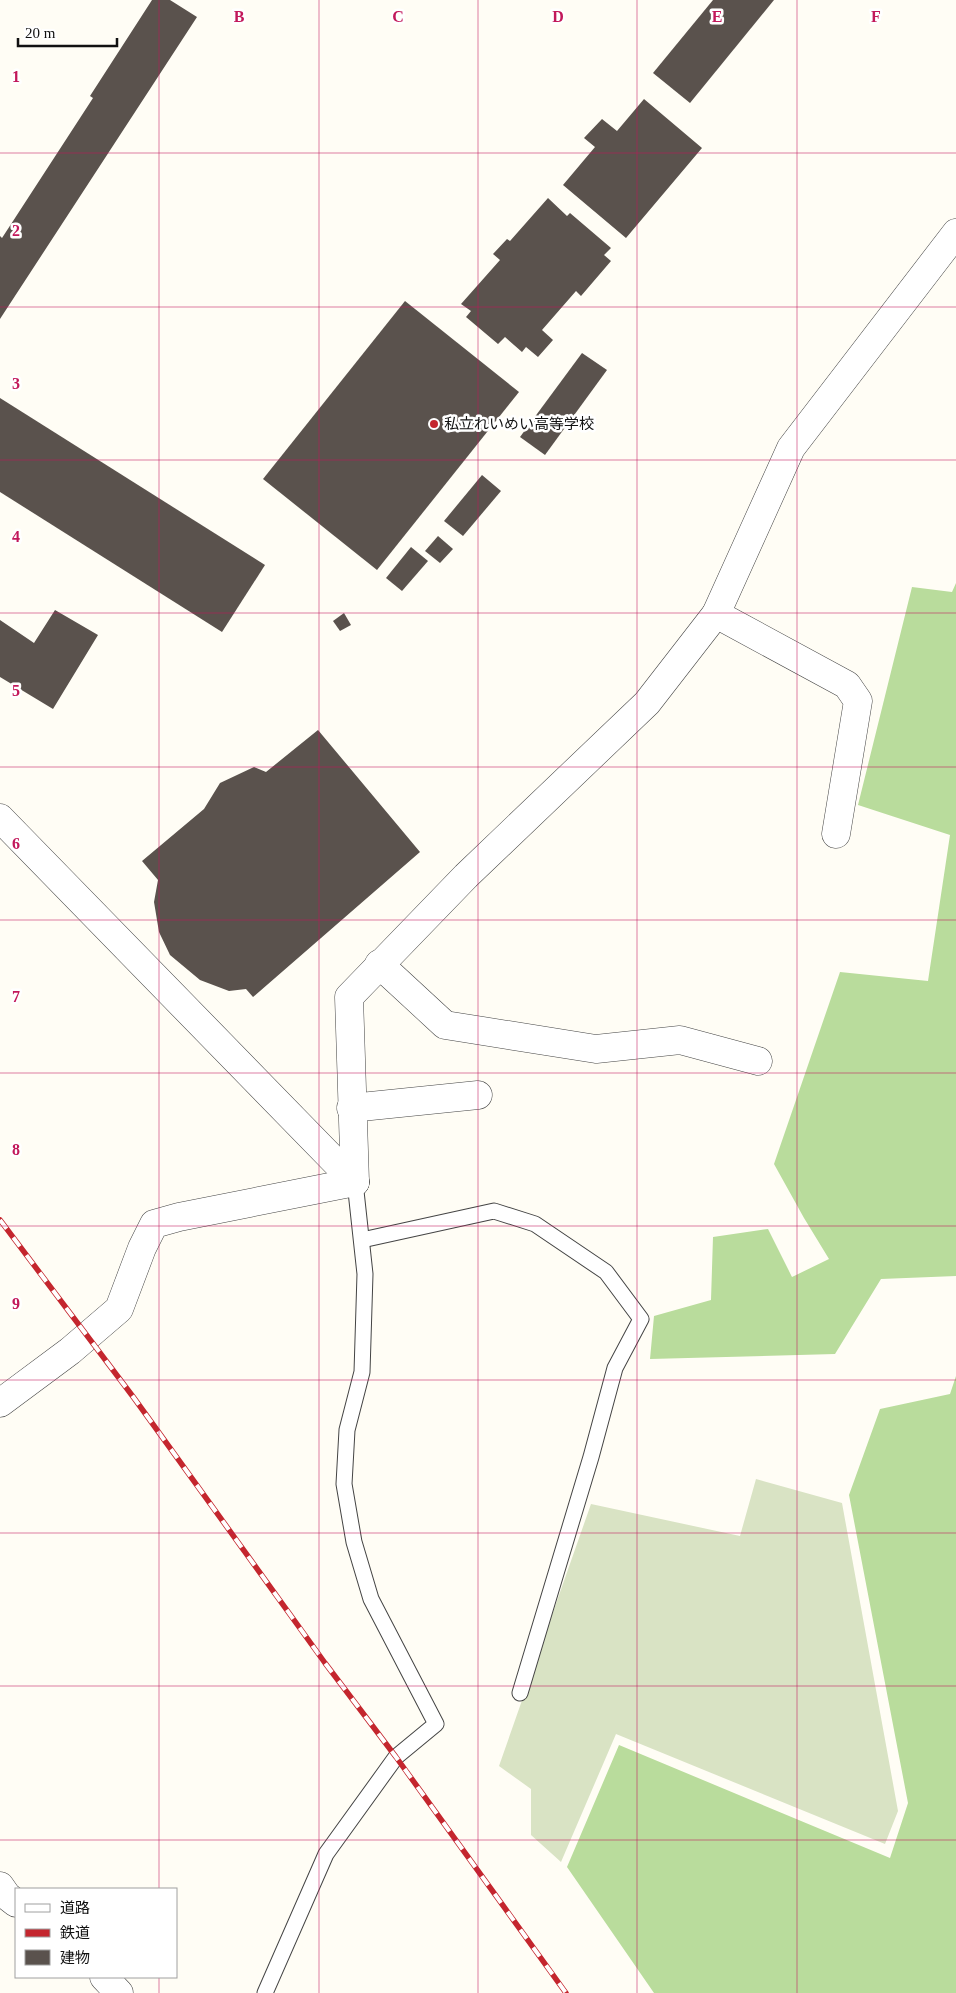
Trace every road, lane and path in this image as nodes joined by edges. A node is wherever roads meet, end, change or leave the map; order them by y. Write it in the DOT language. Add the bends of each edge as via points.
graph roads {
  1 [pos="956,233"];
  2 [pos="716,614"];
  3 [pos="0,818"];
  4 [pos="836,834"];
  5 [pos="379,964"];
  6 [pos="758,1061"];
  7 [pos="478,1095"];
  8 [pos="351,1108"];
  9 [pos="355,1182"];
  10 [pos="362,1240"];
  11 [pos="0,1403"];
  12 [pos="520,1693"];
  13 [pos="0,1886"];
  14 [pos="15,1902"];
  15 [pos="105,1978"];
  16 [pos="119,1993"];
  17 [pos="265,1993"];
  1 -- 2 [label="street" via="791,448"];
  2 -- 4 [label="street" via="847,686 858,701"];
  2 -- 5 [label="street" via="647,702"];
  3 -- 9 [label="street"];
  5 -- 6 [label="street" via="446,1026 596,1049 680,1040"];
  5 -- 8 [label="street" via="349,997"];
  7 -- 8 [label="street"];
  8 -- 9 [label="street"];
  9 -- 10 [label="lane"];
  9 -- 11 [label="street" via="179,1216 154,1224 119,1309 70,1351"];
  10 -- 12 [label="lane" via="494,1211 535,1224 606,1272 641,1319 615,1368"];
  10 -- 17 [label="lane" via="365,1274 362,1372 347,1430 344,1484 354,1542 371,1600 436,1724 396,1757 326,1854"];
  13 -- 14 [label="street"];
  15 -- 16 [label="street"];
}
